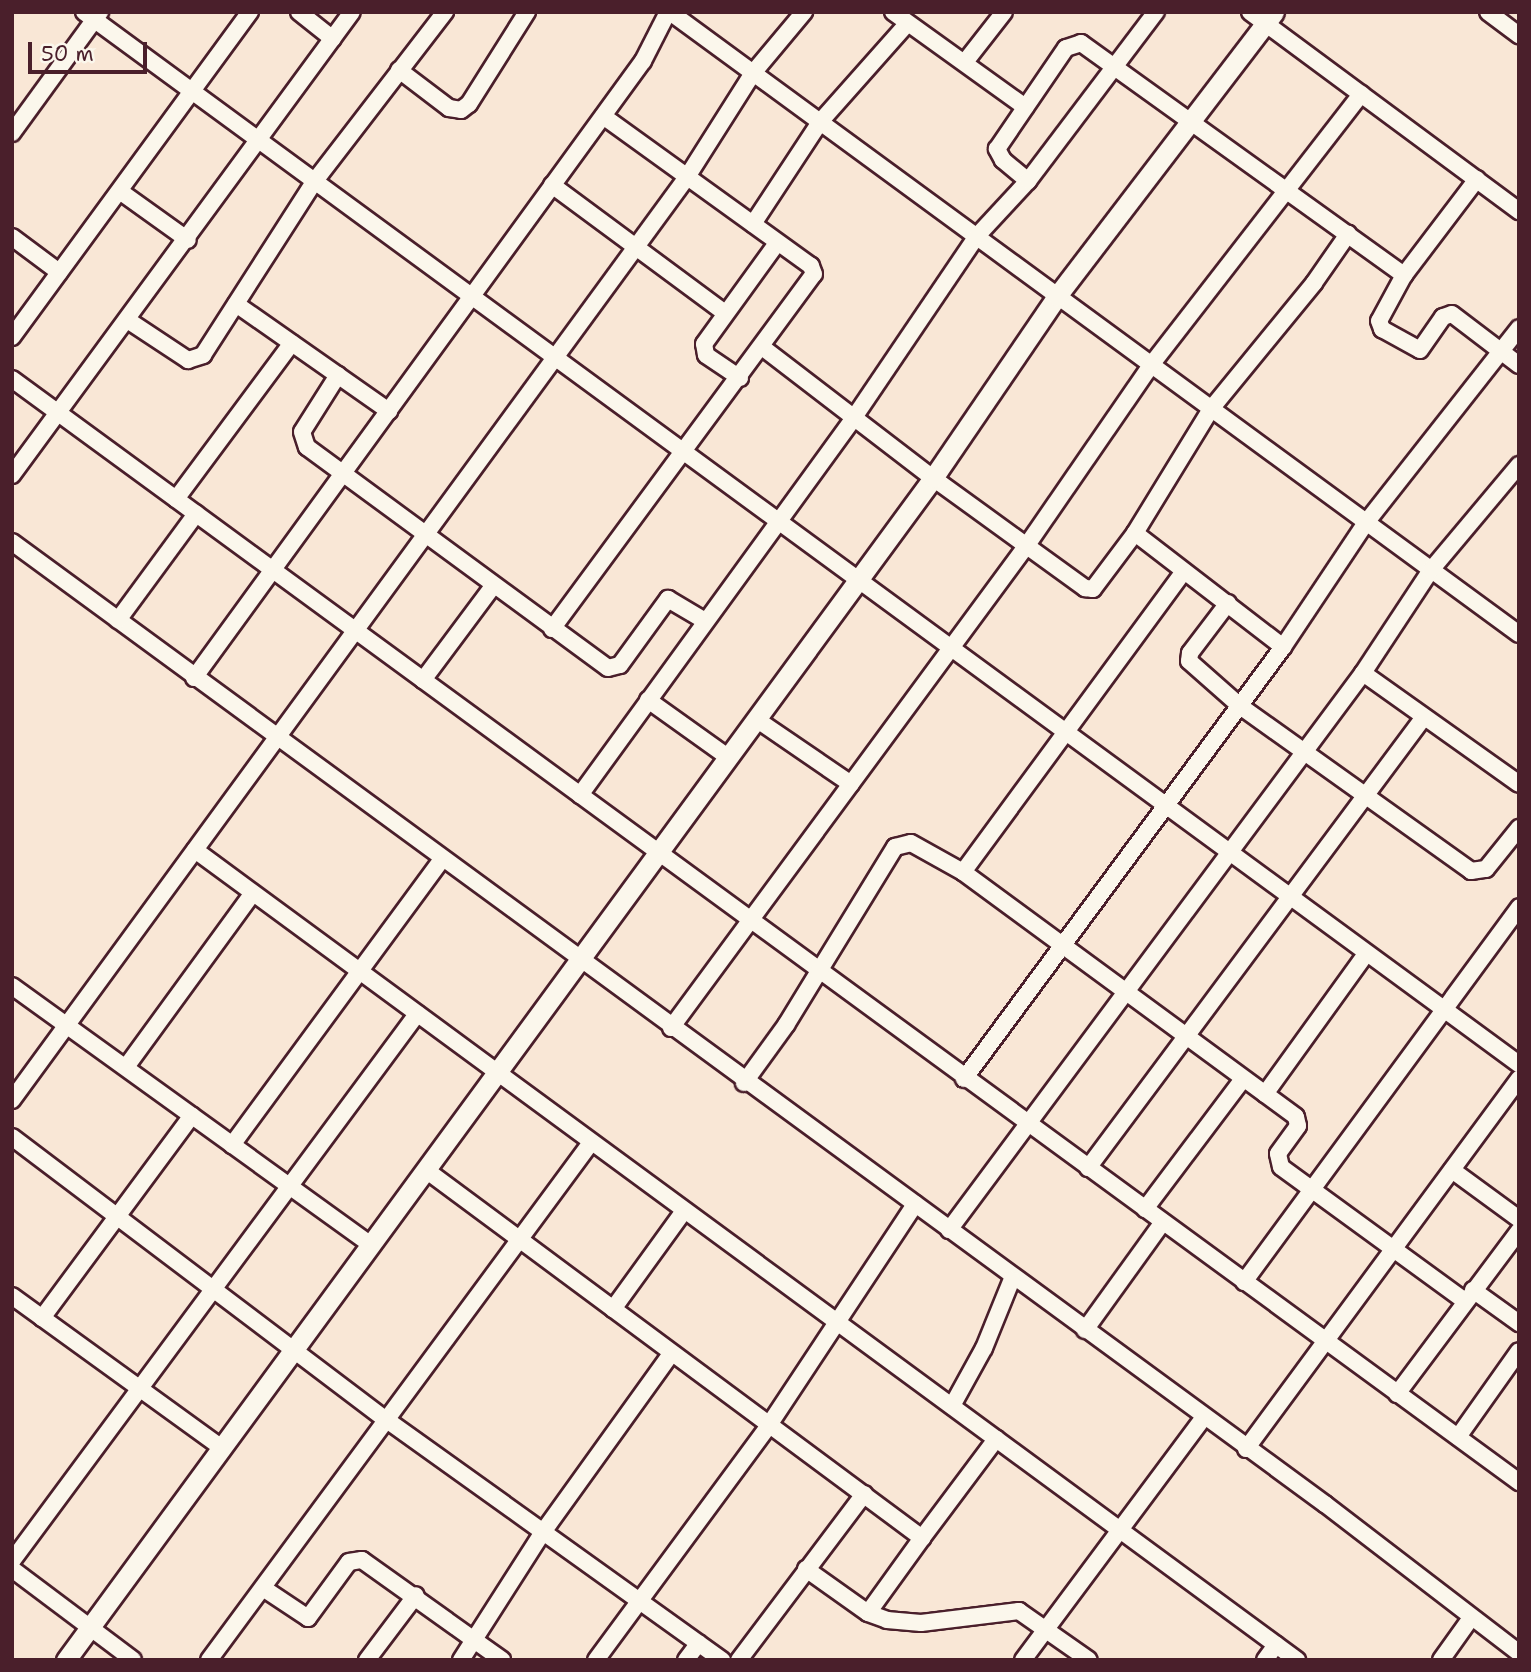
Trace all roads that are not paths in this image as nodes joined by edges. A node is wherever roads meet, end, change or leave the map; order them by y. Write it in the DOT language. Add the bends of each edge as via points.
graph roads {
  1 [pos="250,12"];
  2 [pos="299,12"];
  3 [pos="352,12"];
  4 [pos="445,12"];
  5 [pos="527,12"];
  6 [pos="669,12"];
  7 [pos="804,12"];
  8 [pos="893,12"];
  9 [pos="1004,12"];
  10 [pos="1156,12"];
  11 [pos="1488,12"];
  12 [pos="93,15"];
  13 [pos="1263,16"];
  14 [pos="908,23"];
  15 [pos="1519,35"];
  16 [pos="333,39"];
  17 [pos="965,62"];
  18 [pos="1114,68"];
  19 [pos="399,70"];
  20 [pos="754,73"];
  21 [pos="192,92"];
  22 [pos="1361,94"];
  23 [pos="1025,107"];
  24 [pos="603,116"];
  25 [pos="820,122"];
  26 [pos="1193,123"];
  27 [pos="12,134"];
  28 [pos="260,141"];
  29 [pos="687,177"];
  30 [pos="1477,179"];
  31 [pos="1028,181"];
  32 [pos="314,182"];
  33 [pos="552,184"];
  34 [pos="121,191"];
  35 [pos="1290,192"];
  36 [pos="1519,211"];
  37 [pos="752,224"];
  38 [pos="1348,234"];
  39 [pos="977,236"];
  40 [pos="12,237"];
  41 [pos="188,240"];
  42 [pos="777,243"];
  43 [pos="636,247"];
  44 [pos="59,272"];
  45 [pos="1404,275"];
  46 [pos="472,296"];
  47 [pos="1057,296"];
  48 [pos="236,304"];
  49 [pos="725,313"];
  50 [pos="129,321"];
  51 [pos="1519,328"];
  52 [pos="12,337"];
  53 [pos="292,343"];
  54 [pos="762,347"];
  55 [pos="1501,352"];
  56 [pos="555,357"];
  57 [pos="1151,365"];
  58 [pos="1519,365"];
  59 [pos="338,374"];
  60 [pos="740,378"];
  61 [pos="12,379"];
  62 [pos="1211,409"];
  63 [pos="389,411"];
  64 [pos="59,414"];
  65 [pos="853,419"];
  66 [pos="682,452"];
  67 [pos="1518,469"];
  68 [pos="12,475"];
  69 [pos="341,475"];
  70 [pos="933,478"];
  71 [pos="176,499"];
  72 [pos="196,514"];
  73 [pos="777,522"];
  74 [pos="1365,524"];
  75 [pos="1135,533"];
  76 [pos="425,536"];
  77 [pos="12,542"];
  78 [pos="1027,545"];
  79 [pos="1431,570"];
  80 [pos="273,571"];
  81 [pos="1184,571"];
  82 [pos="858,580"];
  83 [pos="493,586"];
  84 [pos="1228,603"];
  85 [pos="118,620"];
  86 [pos="705,621"];
  87 [pos="552,629"];
  88 [pos="355,631"];
  89 [pos="1519,634"];
  90 [pos="1283,647"];
  91 [pos="950,648"];
  92 [pos="1363,673"];
  93 [pos="194,678"];
  94 [pos="423,680"];
  95 [pos="648,700"];
  96 [pos="1240,706"];
  97 [pos="1424,717"];
  98 [pos="756,719"];
  99 [pos="1066,733"];
  100 [pos="277,737"];
  101 [pos="1305,751"];
  102 [pos="728,757"];
  103 [pos="851,784"];
  104 [pos="1519,784"];
  105 [pos="1364,794"];
  106 [pos="580,795"];
  107 [pos="1165,807"];
  108 [pos="1519,828"];
  109 [pos="195,850"];
  110 [pos="658,852"];
  111 [pos="1230,853"];
  112 [pos="442,859"];
  113 [pos="963,872"];
  114 [pos="253,893"];
  115 [pos="1288,897"];
  116 [pos="1519,906"];
  117 [pos="752,919"];
  118 [pos="1061,947"];
  119 [pos="1366,954"];
  120 [pos="580,960"];
  121 [pos="818,971"];
  122 [pos="359,972"];
  123 [pos="12,986"];
  124 [pos="1126,992"];
  125 [pos="1444,1007"];
  126 [pos="417,1014"];
  127 [pos="67,1024"];
  128 [pos="671,1028"];
  129 [pos="1185,1034"];
  130 [pos="1519,1064"];
  131 [pos="126,1067"];
  132 [pos="497,1072"];
  133 [pos="964,1079"];
  134 [pos="1243,1079"];
  135 [pos="1519,1079"];
  136 [pos="744,1083"];
  137 [pos="1265,1094"];
  138 [pos="12,1100"];
  139 [pos="192,1115"];
  140 [pos="1028,1124"];
  141 [pos="12,1137"];
  142 [pos="590,1144"];
  143 [pos="232,1145"];
  144 [pos="1088,1168"];
  145 [pos="426,1170"];
  146 [pos="1452,1170"];
  147 [pos="290,1186"];
  148 [pos="1312,1189"];
  149 [pos="915,1204"];
  150 [pos="1145,1209"];
  151 [pos="684,1211"];
  152 [pos="118,1215"];
  153 [pos="1519,1219"];
  154 [pos="1163,1222"];
  155 [pos="949,1230"];
  156 [pos="1519,1231"];
  157 [pos="522,1241"];
  158 [pos="371,1245"];
  159 [pos="1393,1250"];
  160 [pos="1012,1279"];
  161 [pos="1244,1282"];
  162 [pos="214,1289"];
  163 [pos="1469,1295"];
  164 [pos="12,1296"];
  165 [pos="613,1309"];
  166 [pos="42,1318"];
  167 [pos="1519,1323"];
  168 [pos="835,1324"];
  169 [pos="1085,1330"];
  170 [pos="1325,1341"];
  171 [pos="295,1349"];
  172 [pos="1519,1352"];
  173 [pos="670,1355"];
  174 [pos="141,1389"];
  175 [pos="1397,1394"];
  176 [pos="952,1406"];
  177 [pos="1204,1417"];
  178 [pos="384,1418"];
  179 [pos="769,1424"];
  180 [pos="1458,1437"];
  181 [pos="996,1439"];
  182 [pos="222,1448"];
  183 [pos="1246,1448"];
  184 [pos="1519,1482"];
  185 [pos="864,1494"];
  186 [pos="1122,1531"];
  187 [pos="543,1532"];
  188 [pos="922,1538"];
  189 [pos="12,1561"];
  190 [pos="12,1569"];
  191 [pos="806,1569"];
  192 [pos="264,1588"];
  193 [pos="416,1595"];
  194 [pos="641,1600"];
  195 [pos="868,1613"];
  196 [pos="1471,1618"];
  197 [pos="1047,1627"];
  198 [pos="90,1628"];
  199 [pos="474,1638"];
  200 [pos="699,1643"];
  201 [pos="1276,1645"];
  202 [pos="1519,1653"];
  203 [pos="66,1660"];
  204 [pos="133,1660"];
  205 [pos="209,1660"];
  206 [pos="367,1660"];
  207 [pos="461,1660"];
  208 [pos="502,1660"];
  209 [pos="596,1660"];
  210 [pos="687,1660"];
  211 [pos="722,1660"];
  212 [pos="739,1660"];
  213 [pos="1023,1660"];
  214 [pos="1089,1660"];
  215 [pos="1265,1660"];
  216 [pos="1297,1660"];
  217 [pos="1441,1660"];
  1 -- 21 [label="street"];
  2 -- 16 [label="street"];
  3 -- 16 [label="street"];
  4 -- 19 [label="street"];
  5 -- 19 [label="street" via="461,110 449,108"];
  6 -- 20 [label="street"];
  6 -- 24 [label="street" via="643,61"];
  7 -- 20 [label="street"];
  8 -- 14 [label="street"];
  9 -- 17 [label="street"];
  10 -- 18 [label="street"];
  11 -- 15 [label="street"];
  12 -- 21 [label="street"];
  12 -- 27 [label="street"];
  13 -- 22 [label="street"];
  13 -- 26 [label="street"];
  14 -- 17 [label="street"];
  14 -- 25 [label="street"];
  16 -- 28 [label="street"];
  17 -- 23 [label="street"];
  18 -- 23 [label="street" via="1073,42"];
  18 -- 26 [label="street"];
  18 -- 31 [label="street"];
  19 -- 32 [label="street"];
  20 -- 25 [label="street"];
  20 -- 29 [label="street"];
  21 -- 28 [label="street"];
  21 -- 34 [label="street"];
  22 -- 30 [label="street"];
  22 -- 35 [label="street"];
  23 -- 31 [label="street" via="998,149 1003,160"];
  24 -- 29 [label="street"];
  24 -- 33 [label="street"];
  25 -- 37 [label="street"];
  25 -- 39 [label="street"];
  26 -- 35 [label="street"];
  26 -- 47 [label="street"];
  28 -- 32 [label="street"];
  28 -- 41 [label="street"];
  29 -- 37 [label="street"];
  29 -- 43 [label="street"];
  30 -- 36 [label="street"];
  30 -- 45 [label="street"];
  31 -- 39 [label="street"];
  32 -- 46 [label="street"];
  32 -- 48 [label="street"];
  33 -- 43 [label="street"];
  33 -- 46 [label="street"];
  34 -- 41 [label="street"];
  34 -- 44 [label="street"];
  35 -- 38 [label="street"];
  35 -- 57 [label="street"];
  37 -- 42 [label="street"];
  38 -- 45 [label="street"];
  38 -- 62 [label="street"];
  39 -- 47 [label="street"];
  39 -- 65 [label="street"];
  40 -- 44 [label="street"];
  41 -- 50 [label="street"];
  42 -- 49 [label="street"];
  42 -- 54 [label="street" via="810,266 814,274"];
  43 -- 49 [label="street"];
  43 -- 56 [label="street"];
  44 -- 52 [label="street"];
  45 -- 55 [label="street" via="1381,314 1382,329 1420,349 1443,317 1452,314"];
  46 -- 56 [label="street"];
  46 -- 63 [label="street"];
  47 -- 57 [label="street"];
  47 -- 70 [label="street"];
  48 -- 50 [label="street" via="197,359 188,359"];
  48 -- 53 [label="street"];
  49 -- 60 [label="street" via="703,350"];
  50 -- 64 [label="street"];
  51 -- 55 [label="street"];
  53 -- 59 [label="street"];
  53 -- 71 [label="street"];
  54 -- 60 [label="street"];
  54 -- 65 [label="street"];
  55 -- 58 [label="street"];
  55 -- 74 [label="street"];
  56 -- 66 [label="street"];
  56 -- 76 [label="street"];
  57 -- 62 [label="street"];
  57 -- 78 [label="street"];
  59 -- 63 [label="street"];
  59 -- 69 [label="street" via="302,432 302,440"];
  60 -- 66 [label="street"];
  61 -- 64 [label="street"];
  62 -- 74 [label="street"];
  62 -- 75 [label="street"];
  63 -- 69 [label="street"];
  64 -- 68 [label="street"];
  64 -- 71 [label="street"];
  65 -- 70 [label="street"];
  65 -- 73 [label="street"];
  66 -- 73 [label="street"];
  66 -- 87 [label="street"];
  67 -- 79 [label="street"];
  69 -- 76 [label="street"];
  69 -- 80 [label="street"];
  70 -- 78 [label="street"];
  70 -- 82 [label="street"];
  71 -- 72 [label="street"];
  72 -- 80 [label="street"];
  72 -- 85 [label="street"];
  73 -- 82 [label="street"];
  73 -- 86 [label="street"];
  74 -- 79 [label="street"];
  74 -- 90 [label="street"];
  75 -- 78 [label="street" via="1093,589 1085,588"];
  75 -- 81 [label="street"];
  76 -- 83 [label="street"];
  76 -- 88 [label="street"];
  77 -- 85 [label="street"];
  78 -- 91 [label="street"];
  79 -- 89 [label="street"];
  79 -- 92 [label="street"];
  80 -- 88 [label="street"];
  80 -- 93 [label="street"];
  81 -- 84 [label="street"];
  81 -- 99 [label="street"];
  82 -- 91 [label="street"];
  82 -- 98 [label="street"];
  83 -- 87 [label="street"];
  83 -- 94 [label="street"];
  84 -- 90 [label="street"];
  84 -- 96 [label="street" via="1189,662"];
  85 -- 93 [label="street"];
  86 -- 87 [label="street" via="668,599 614,669"];
  86 -- 95 [label="street"];
  88 -- 94 [label="street"];
  88 -- 100 [label="street"];
  90 -- 96 [label="street"];
  91 -- 99 [label="street"];
  91 -- 103 [label="street"];
  92 -- 97 [label="street"];
  92 -- 101 [label="street"];
  93 -- 100 [label="street"];
  94 -- 106 [label="street"];
  95 -- 102 [label="street"];
  95 -- 106 [label="street"];
  96 -- 101 [label="street"];
  96 -- 107 [label="street"];
  97 -- 104 [label="street"];
  97 -- 105 [label="street"];
  98 -- 102 [label="street"];
  98 -- 103 [label="street"];
  99 -- 107 [label="street"];
  99 -- 113 [label="street"];
  100 -- 109 [label="street"];
  100 -- 112 [label="street"];
  101 -- 105 [label="street"];
  101 -- 111 [label="street"];
  102 -- 110 [label="street"];
  103 -- 117 [label="street"];
  105 -- 108 [label="street" via="1471,872 1486,869"];
  105 -- 115 [label="street"];
  106 -- 110 [label="street"];
  107 -- 111 [label="street"];
  107 -- 118 [label="street"];
  109 -- 114 [label="street"];
  109 -- 127 [label="street"];
  110 -- 117 [label="street"];
  110 -- 120 [label="street"];
  111 -- 115 [label="street"];
  111 -- 124 [label="street"];
  112 -- 120 [label="street"];
  112 -- 122 [label="street"];
  113 -- 118 [label="street"];
  113 -- 121 [label="street" via="911,843 895,847"];
  114 -- 122 [label="street"];
  114 -- 131 [label="street"];
  115 -- 119 [label="street"];
  115 -- 129 [label="street"];
  116 -- 125 [label="street"];
  117 -- 121 [label="street"];
  117 -- 128 [label="street"];
  118 -- 124 [label="street"];
  118 -- 133 [label="street"];
  119 -- 125 [label="street"];
  119 -- 137 [label="street"];
  120 -- 128 [label="street"];
  120 -- 132 [label="street"];
  121 -- 133 [label="street" via="904,1028"];
  121 -- 136 [label="street"];
  122 -- 126 [label="street"];
  122 -- 143 [label="street"];
  123 -- 127 [label="street"];
  124 -- 129 [label="street"];
  124 -- 140 [label="street"];
  125 -- 130 [label="street"];
  125 -- 148 [label="street"];
  126 -- 132 [label="street"];
  126 -- 147 [label="street"];
  127 -- 131 [label="street"];
  127 -- 138 [label="street"];
  128 -- 136 [label="street"];
  129 -- 134 [label="street"];
  129 -- 144 [label="street"];
  131 -- 139 [label="street"];
  132 -- 142 [label="street"];
  132 -- 145 [label="street"];
  133 -- 140 [label="street"];
  134 -- 137 [label="street"];
  134 -- 150 [label="street"];
  135 -- 146 [label="street"];
  136 -- 149 [label="street"];
  137 -- 148 [label="street" via="1299,1121 1278,1161"];
  139 -- 143 [label="street"];
  139 -- 152 [label="street"];
  140 -- 144 [label="street"];
  140 -- 155 [label="street"];
  141 -- 152 [label="street"];
  142 -- 151 [label="street"];
  142 -- 157 [label="street"];
  143 -- 147 [label="street"];
  144 -- 150 [label="street"];
  145 -- 157 [label="street"];
  145 -- 158 [label="street"];
  146 -- 153 [label="street"];
  146 -- 159 [label="street"];
  147 -- 158 [label="street"];
  147 -- 162 [label="street"];
  148 -- 159 [label="street"];
  148 -- 161 [label="street"];
  149 -- 155 [label="street"];
  149 -- 168 [label="street"];
  150 -- 154 [label="street"];
  151 -- 165 [label="street"];
  151 -- 168 [label="street"];
  152 -- 162 [label="street"];
  152 -- 166 [label="street"];
  154 -- 161 [label="street"];
  154 -- 169 [label="street"];
  155 -- 160 [label="street"];
  156 -- 163 [label="street"];
  157 -- 165 [label="street"];
  157 -- 178 [label="street"];
  158 -- 171 [label="street"];
  159 -- 163 [label="street"];
  159 -- 170 [label="street"];
  160 -- 169 [label="street"];
  160 -- 176 [label="street" via="984,1348"];
  161 -- 170 [label="street"];
  162 -- 171 [label="street"];
  162 -- 174 [label="street"];
  163 -- 167 [label="street"];
  163 -- 175 [label="street"];
  164 -- 166 [label="street"];
  165 -- 173 [label="street"];
  166 -- 174 [label="street"];
  168 -- 176 [label="street"];
  168 -- 179 [label="street"];
  169 -- 177 [label="street"];
  170 -- 175 [label="street"];
  170 -- 183 [label="street"];
  171 -- 178 [label="street"];
  171 -- 182 [label="street"];
  172 -- 180 [label="street"];
  173 -- 179 [label="street"];
  173 -- 187 [label="street"];
  174 -- 182 [label="street"];
  174 -- 189 [label="street"];
  175 -- 180 [label="street"];
  176 -- 181 [label="street"];
  177 -- 183 [label="street"];
  177 -- 186 [label="street"];
  178 -- 187 [label="street"];
  178 -- 192 [label="street"];
  179 -- 185 [label="street"];
  179 -- 194 [label="street"];
  180 -- 184 [label="street"];
  181 -- 186 [label="street"];
  181 -- 188 [label="street"];
  182 -- 198 [label="street"];
  183 -- 196 [label="street"];
  185 -- 188 [label="street"];
  185 -- 191 [label="street"];
  186 -- 197 [label="street"];
  186 -- 201 [label="street"];
  187 -- 194 [label="street"];
  187 -- 199 [label="street"];
  188 -- 195 [label="street"];
  190 -- 198 [label="street"];
  191 -- 195 [label="street"];
  191 -- 212 [label="street"];
  192 -- 193 [label="street" via="308,1618 356,1559"];
  192 -- 205 [label="street"];
  193 -- 199 [label="street"];
  193 -- 206 [label="street"];
  194 -- 200 [label="street"];
  194 -- 209 [label="street"];
  195 -- 197 [label="street" via="921,1623 1019,1611"];
  196 -- 202 [label="street"];
  196 -- 217 [label="street"];
  197 -- 213 [label="street"];
  197 -- 214 [label="street"];
  198 -- 203 [label="street"];
  198 -- 204 [label="street"];
  199 -- 207 [label="street"];
  199 -- 208 [label="street"];
  200 -- 210 [label="street"];
  200 -- 211 [label="street"];
  201 -- 215 [label="street"];
  201 -- 216 [label="street"];
}
